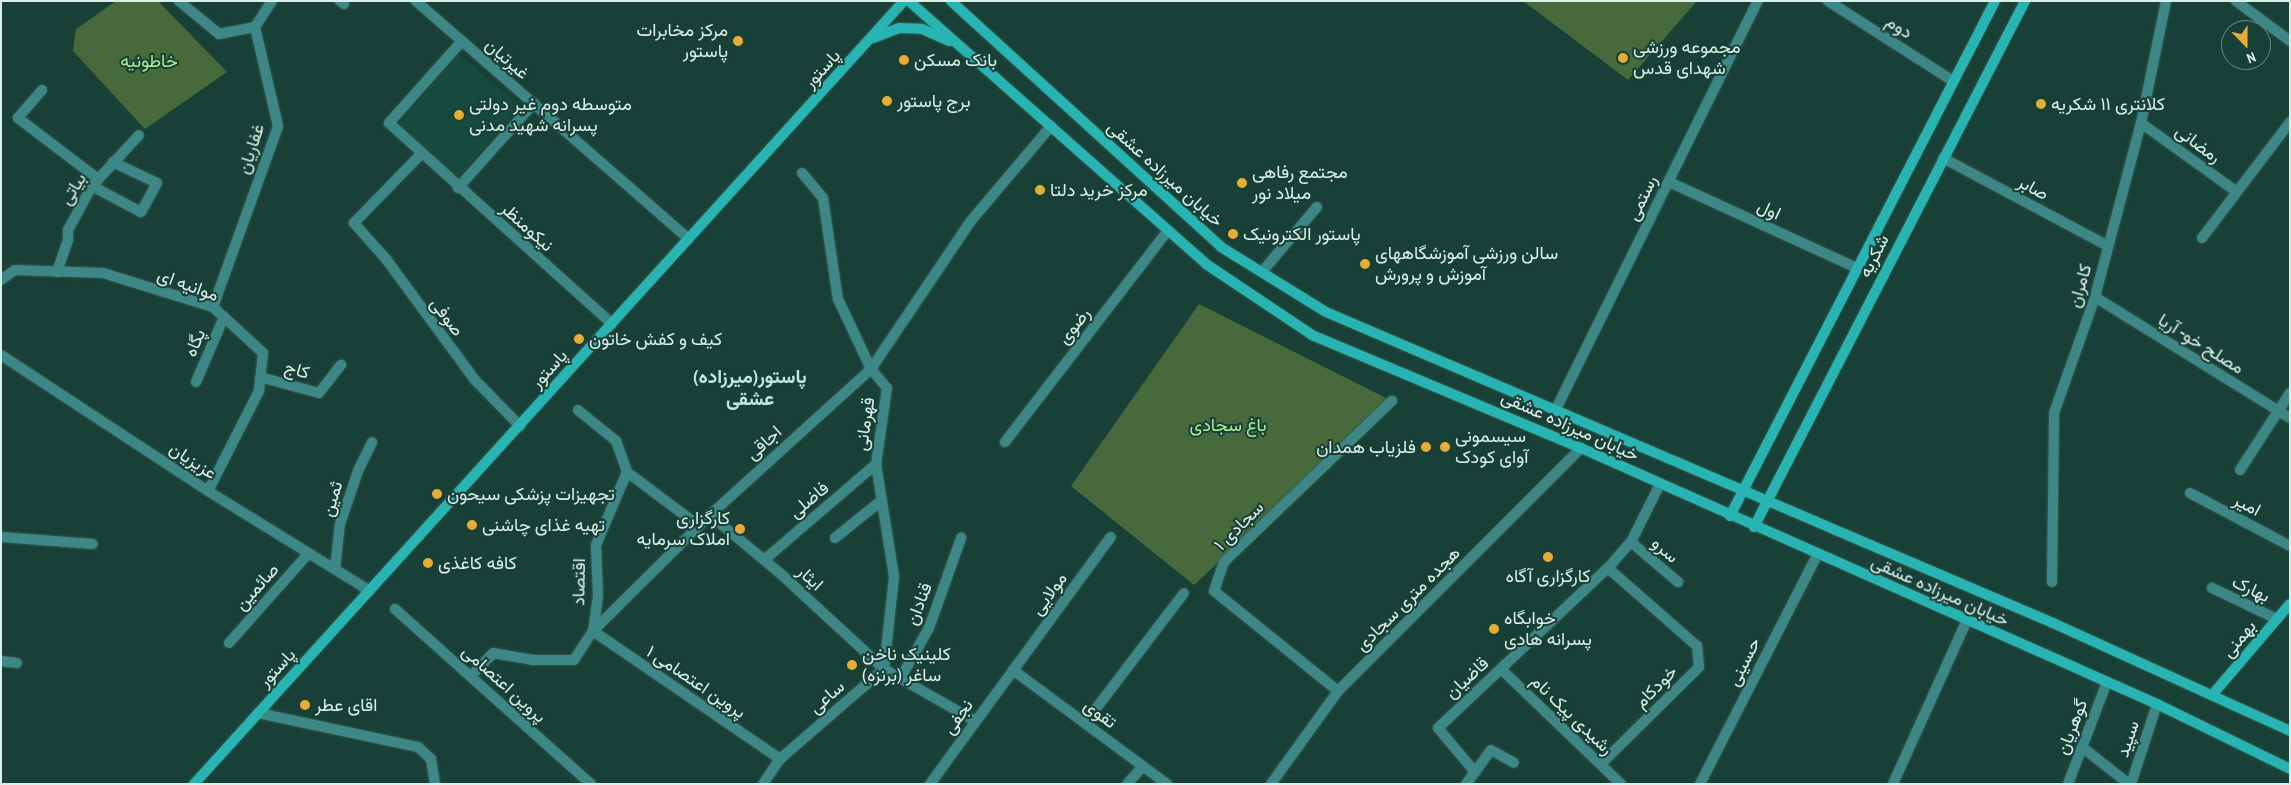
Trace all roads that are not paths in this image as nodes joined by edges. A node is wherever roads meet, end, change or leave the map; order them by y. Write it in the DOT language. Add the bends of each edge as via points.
graph roads {
  1 [pos="179,1"];
  2 [pos="272,1"];
  3 [pos="416,1"];
  4 [pos="904,1"];
  5 [pos="909,1"];
  6 [pos="951,1"];
  7 [pos="1758,1"];
  8 [pos="1828,1"];
  9 [pos="1994,1"];
  10 [pos="2025,1"];
  11 [pos="2166,1"];
  12 [pos="2236,1"];
  13 [pos="255,27"];
  14 [pos="870,40"];
  15 [pos="462,41"];
  16 [pos="2290,41"];
  17 [pos="964,50"];
  18 [pos="1954,81"];
  19 [pos="42,90"];
  20 [pos="534,103"];
  21 [pos="2290,122"];
  22 [pos="2141,123"];
  23 [pos="1051,126"];
  24 [pos="139,135"];
  25 [pos="422,153"];
  26 [pos="1943,158"];
  27 [pos="113,162"];
  28 [pos="802,173"];
  29 [pos="1668,182"];
  30 [pos="95,183"];
  31 [pos="458,188"];
  32 [pos="2237,192"];
  33 [pos="1317,207"];
  34 [pos="1168,230"];
  35 [pos="2202,238"];
  36 [pos="689,239"];
  37 [pos="2108,246"];
  38 [pos="1857,268"];
  39 [pos="57,272"];
  40 [pos="1262,272"];
  41 [pos="1,280"];
  42 [pos="2095,297"];
  43 [pos="213,308"];
  44 [pos="224,317"];
  45 [pos="612,324"];
  46 [pos="1,354"];
  47 [pos="341,365"];
  48 [pos="871,369"];
  49 [pos="260,377"];
  50 [pos="196,382"];
  51 [pos="2290,393"];
  52 [pos="1392,401"];
  53 [pos="1556,409"];
  54 [pos="578,410"];
  55 [pos="2278,411"];
  56 [pos="2290,418"];
  57 [pos="520,426"];
  58 [pos="372,442"];
  59 [pos="1005,442"];
  60 [pos="1581,448"];
  61 [pos="876,464"];
  62 [pos="2240,470"];
  63 [pos="627,472"];
  64 [pos="1660,484"];
  65 [pos="1743,488"];
  66 [pos="208,491"];
  67 [pos="2190,493"];
  68 [pos="1767,498"];
  69 [pos="882,500"];
  70 [pos="710,515"];
  71 [pos="1730,516"];
  72 [pos="699,526"];
  73 [pos="1754,527"];
  74 [pos="1111,536"];
  75 [pos="1,537"];
  76 [pos="835,538"];
  77 [pos="961,538"];
  78 [pos="1631,542"];
  79 [pos="93,544"];
  80 [pos="2290,546"];
  81 [pos="309,553"];
  82 [pos="1817,555"];
  83 [pos="764,560"];
  84 [pos="1608,568"];
  85 [pos="335,569"];
  86 [pos="1678,582"];
  87 [pos="2052,582"];
  88 [pos="2212,588"];
  89 [pos="370,591"];
  90 [pos="1184,593"];
  91 [pos="2290,604"];
  92 [pos="396,609"];
  93 [pos="1967,620"];
  94 [pos="2277,620"];
  95 [pos="593,631"];
  96 [pos="229,643"];
  97 [pos="1,661"];
  98 [pos="17,663"];
  99 [pos="884,669"];
  100 [pos="1500,669"];
  101 [pos="1013,670"];
  102 [pos="471,676"];
  103 [pos="900,679"];
  104 [pos="2107,682"];
  105 [pos="1338,692"];
  106 [pos="2213,694"];
  107 [pos="2157,704"];
  108 [pos="258,713"];
  109 [pos="975,721"];
  110 [pos="1085,723"];
  111 [pos="2290,731"];
  112 [pos="2082,747"];
  113 [pos="780,760"];
  114 [pos="1514,763"];
  115 [pos="1601,764"];
  116 [pos="1143,766"];
  117 [pos="2290,769"];
  118 [pos="1475,772"];
  119 [pos="194,784"];
  120 [pos="436,784"];
  121 [pos="591,784"];
  122 [pos="763,784"];
  123 [pos="930,784"];
  124 [pos="1127,784"];
  125 [pos="1167,784"];
  126 [pos="1271,784"];
  127 [pos="1466,784"];
  128 [pos="1621,784"];
  129 [pos="1700,784"];
  130 [pos="1893,784"];
  131 [pos="2068,784"];
  132 [pos="2130,784"];
  1 -- 13 [label="street" via="218,34"];
  2 -- 13 [label="street"];
  3 -- 15 [label="street, غیرتیان"];
  4 -- 14 [label="main road, پاستور"];
  5 -- 17 [label="main road, خیابان میرزاده عشقی"];
  6 -- 40 [label="main road, خیابان میرزاده عشقی" via="1221,247"];
  7 -- 29 [label="street, رستمی"];
  8 -- 18 [label="street, دوم"];
  9 -- 18 [label="main road, شکریه"];
  10 -- 26 [label="main road, شکریه"];
  11 -- 22 [label="street, کامران"];
  12 -- 16 [label="street"];
  13 -- 43 [label="street, غفاریان" via="278,126"];
  14 -- 17 [label="main road" via="899,28 922,29"];
  14 -- 36 [label="main road, پاستور"];
  15 -- 20 [label="street, غیرتیان"];
  15 -- 25 [label="street, نیکومنظر" via="390,123"];
  17 -- 23 [label="main road, خیابان میرزاده عشقی"];
  18 -- 38 [label="main road, شکریه"];
  19 -- 30 [label="street" via="18,118"];
  20 -- 31 [label="street"];
  20 -- 36 [label="street, غیرتیان"];
  21 -- 32 [label="street"];
  22 -- 32 [label="street, رمضانی"];
  22 -- 37 [label="street, کامران"];
  23 -- 34 [label="main road, خیابان میرزاده عشقی"];
  23 -- 48 [label="street, اجاقی" via="970,222"];
  24 -- 27 [label="street, بیاتی"];
  25 -- 31 [label="street, نیکومنظر"];
  25 -- 57 [label="street, صوفی" via="354,223 386,259 474,379"];
  26 -- 37 [label="street, صابر"];
  26 -- 68 [label="main road, شکریه"];
  27 -- 30 [label="street, بیاتی"];
  27 -- 30 [label="street" via="157,183 141,212"];
  28 -- 48 [label="street, قهرمانی" via="823,198 838,299"];
  29 -- 38 [label="street, اول"];
  29 -- 53 [label="street, رستمی"];
  30 -- 39 [label="street, بیاتی" via="68,230 68,240"];
  31 -- 45 [label="street, نیکومنظر"];
  32 -- 35 [label="street"];
  33 -- 40 [label="street"];
  34 -- 59 [label="street, رضوی"];
  34 -- 60 [label="main road, خیابان میرزاده عشقی" via="1206,264 1312,335"];
  36 -- 45 [label="main road, پاستور"];
  37 -- 42 [label="street, کامران"];
  38 -- 65 [label="main road, شکریه"];
  39 -- 41 [label="street, موانیه ای" via="15,270"];
  39 -- 43 [label="street, موانیه ای" via="103,274"];
  40 -- 53 [label="main road, خیابان میرزاده عشقی" via="1326,312"];
  42 -- 55 [label="street, مصلح خو- آریا"];
  42 -- 87 [label="street, کامران" via="2054,413"];
  43 -- 44 [label="street, موانیه ای"];
  44 -- 49 [label="street, موانیه ای" via="263,353"];
  44 -- 50 [label="street, پگاه"];
  45 -- 57 [label="main road, پاستور"];
  46 -- 66 [label="street, عزیزیان"];
  47 -- 49 [label="street, کاج" via="319,393"];
  48 -- 61 [label="street, قهرمانی" via="887,388"];
  48 -- 70 [label="street, اجاقی"];
  49 -- 66 [label="street, موانیه ای" via="259,391"];
  51 -- 55 [label="street"];
  52 -- 105 [label="street, سجادی ۱" via="1224,562 1214,591"];
  53 -- 65 [label="main road, خیابان میرزاده عشقی"];
  54 -- 63 [label="street" via="616,441"];
  55 -- 56 [label="street, مصلح خو- آریا"];
  55 -- 62 [label="street"];
  57 -- 89 [label="main road, پاستور"];
  58 -- 85 [label="street, ثمین" via="340,524"];
  60 -- 64 [label="main road, خیابان میرزاده عشقی"];
  60 -- 105 [label="street, هجده متری سجادی"];
  61 -- 69 [label="street, قهرمانی"];
  61 -- 83 [label="street, فاضلی"];
  63 -- 72 [label="street"];
  63 -- 95 [label="street, اقتصاد" via="596,545 598,596"];
  64 -- 71 [label="main road, خیابان میرزاده عشقی"];
  64 -- 78 [label="street, قاضیان"];
  65 -- 68 [label="main road, خیابان میرزاده عشقی"];
  65 -- 71 [label="main road, شکریه"];
  66 -- 81 [label="street, عزیزیان"];
  67 -- 80 [label="street, امیر"];
  68 -- 73 [label="main road, شکریه"];
  68 -- 106 [label="main road, خیابان میرزاده عشقی"];
  69 -- 76 [label="street"];
  69 -- 99 [label="street, قهرمانی" via="894,577"];
  70 -- 72 [label="street, اجاقی"];
  70 -- 83 [label="street, ایثار"];
  71 -- 73 [label="main road, خیابان میرزاده عشقی"];
  72 -- 95 [label="street, اجاقی"];
  73 -- 82 [label="main road, خیابان میرزاده عشقی"];
  74 -- 101 [label="street, مولایی"];
  75 -- 79 [label="street"];
  77 -- 103 [label="street, قنادان" via="929,628"];
  78 -- 84 [label="street, قاضیان"];
  78 -- 86 [label="street, سرو"];
  81 -- 85 [label="street, عزیزیان"];
  81 -- 96 [label="street, صائمین"];
  82 -- 93 [label="main road, خیابان میرزاده عشقی"];
  82 -- 129 [label="street, حسینی"];
  83 -- 99 [label="street, ایثار"];
  84 -- 100 [label="street, قاضیان"];
  84 -- 115 [label="street, خودکام" via="1697,646 1699,667"];
  85 -- 89 [label="street, عزیزیان"];
  88 -- 94 [label="street, بهارک"];
  89 -- 108 [label="main road, پاستور"];
  90 -- 110 [label="street"];
  91 -- 94 [label="main road, بهمنی"];
  92 -- 102 [label="street, پروین اعتصامی"];
  93 -- 104 [label="main road, خیابان میرزاده عشقی"];
  93 -- 130 [label="street"];
  94 -- 106 [label="main road, بهمنی"];
  95 -- 102 [label="street, اجاقی" via="574,660 532,660 493,652"];
  95 -- 113 [label="street, پروین اعتصامی ۱"];
  97 -- 98 [label="street"];
  99 -- 103 [label="street"];
  99 -- 113 [label="street, ساعی"];
  100 -- 115 [label="street, رشیدی پیک نام"];
  100 -- 118 [label="street, قاضیان" via="1438,728"];
  101 -- 109 [label="street, نجفی"];
  101 -- 110 [label="street, تقوی"];
  102 -- 121 [label="street, پروین اعتصامی"];
  103 -- 109 [label="street"];
  104 -- 107 [label="main road, خیابان میرزاده عشقی"];
  104 -- 112 [label="street, گوهریان"];
  105 -- 126 [label="street, هجده متری سجادی"];
  106 -- 111 [label="main road, خیابان میرزاده عشقی"];
  107 -- 117 [label="main road, خیابان میرزاده عشقی"];
  107 -- 132 [label="street, سپید"];
  108 -- 119 [label="main road, پاستور"];
  108 -- 120 [label="street, پاستور" via="418,747 431,759"];
  109 -- 123 [label="street, نجفی"];
  110 -- 116 [label="street, تقوی"];
  112 -- 131 [label="street, گوهریان"];
  112 -- 132 [label="street"];
  113 -- 122 [label="street, ساعی"];
  114 -- 118 [label="street" via="1491,750"];
  115 -- 128 [label="street, رشیدی پیک نام"];
  116 -- 124 [label="street"];
  116 -- 125 [label="street, تقوی"];
  118 -- 127 [label="street"];
}
